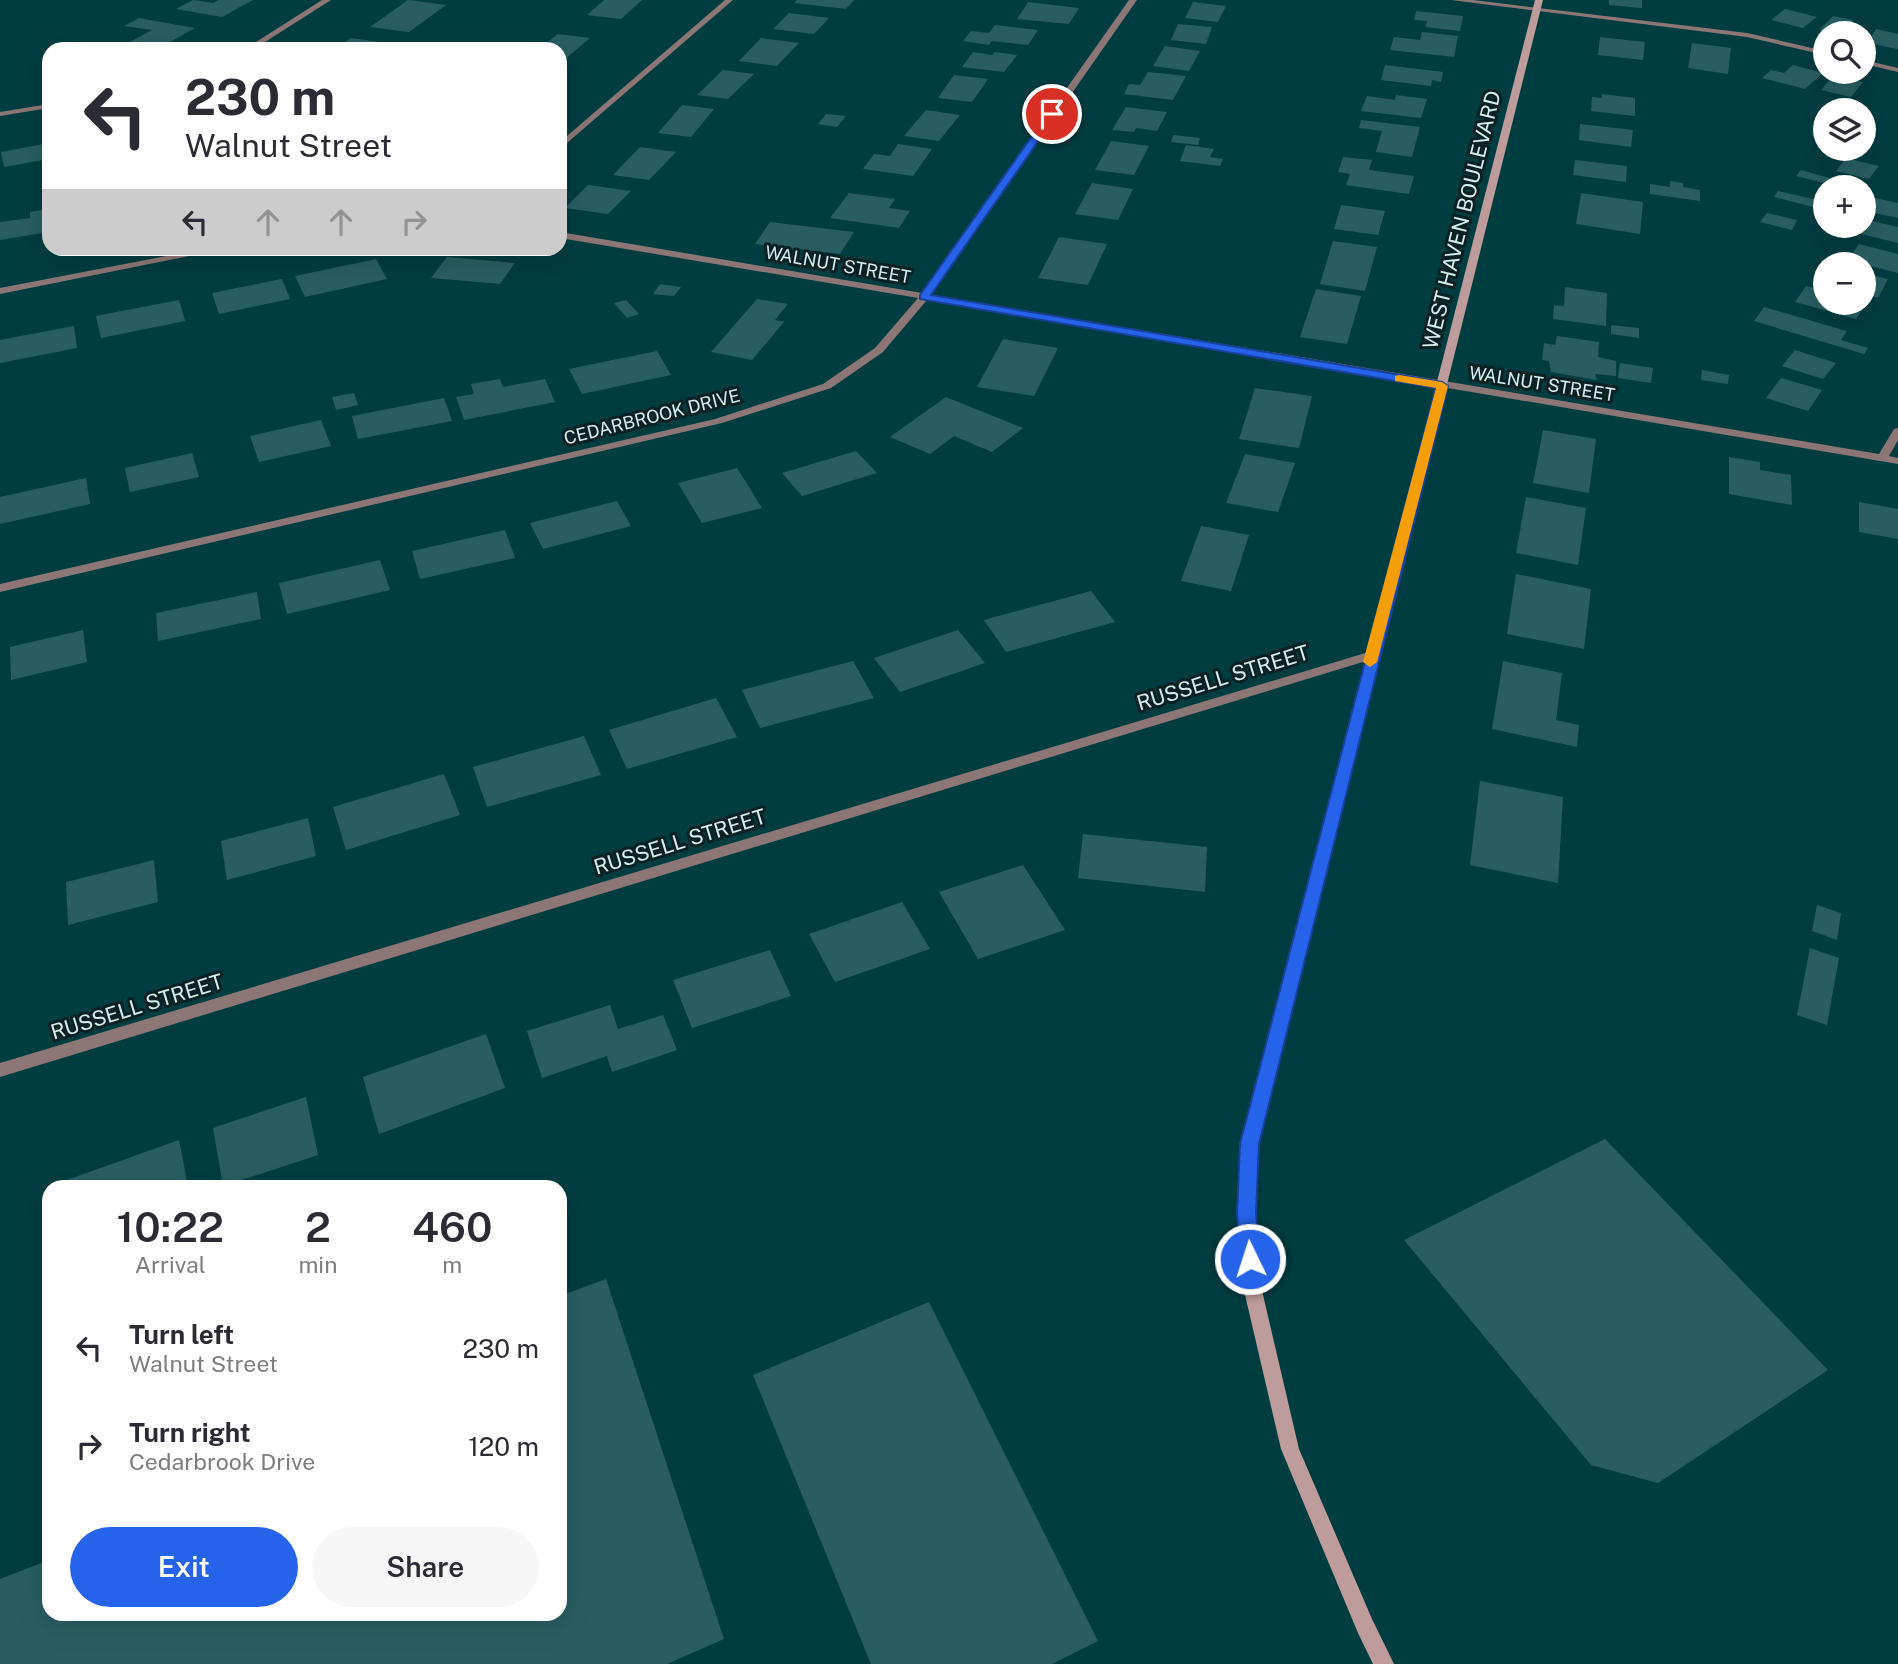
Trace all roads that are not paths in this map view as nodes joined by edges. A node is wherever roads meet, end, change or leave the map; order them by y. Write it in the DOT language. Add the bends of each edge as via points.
graph roads {
  1 [pos="327,0"];
  2 [pos="729,0"];
  3 [pos="1132,0"];
  4 [pos="1455,0"];
  5 [pos="1537,5"];
  6 [pos="260,42"];
  7 [pos="1813,50"];
  8 [pos="1876,65"];
  9 [pos="1898,70"];
  10 [pos="42,107"];
  11 [pos="0,114"];
  12 [pos="567,140"];
  13 [pos="567,236"];
  14 [pos="183,256"];
  15 [pos="0,291"];
  16 [pos="924,297"];
  17 [pos="1442,386"];
  18 [pos="1898,431"];
  19 [pos="1882,458"];
  20 [pos="1898,461"];
  21 [pos="0,588"];
  22 [pos="1372,655"];
  23 [pos="0,1070"];
  24 [pos="1384,1664"];
  1 -- 6 [label="street"];
  2 -- 12 [label="street"];
  3 -- 16 [label="street, CEDARBROOK DRIVE"];
  4 -- 5 [label="street"];
  5 -- 7 [label="street" via="1747,35"];
  5 -- 17 [label="street, WEST HAVEN BOULEVARD"];
  8 -- 9 [label="street"];
  10 -- 11 [label="street"];
  13 -- 16 [label="street, WALNUT STREET"];
  14 -- 15 [label="street"];
  16 -- 17 [label="street, WALNUT STREET"];
  16 -- 21 [label="street, CEDARBROOK DRIVE" via="879,350 827,386 718,421"];
  17 -- 19 [label="street, WALNUT STREET"];
  17 -- 22 [label="street, WEST HAVEN BOULEVARD"];
  18 -- 19 [label="street"];
  19 -- 20 [label="street, WALNUT STREET"];
  22 -- 23 [label="street, RUSSELL STREET"];
  22 -- 24 [label="street, WEST HAVEN BOULEVARD" via="1249,1144 1247,1213 1251,1282 1290,1449"];
}
